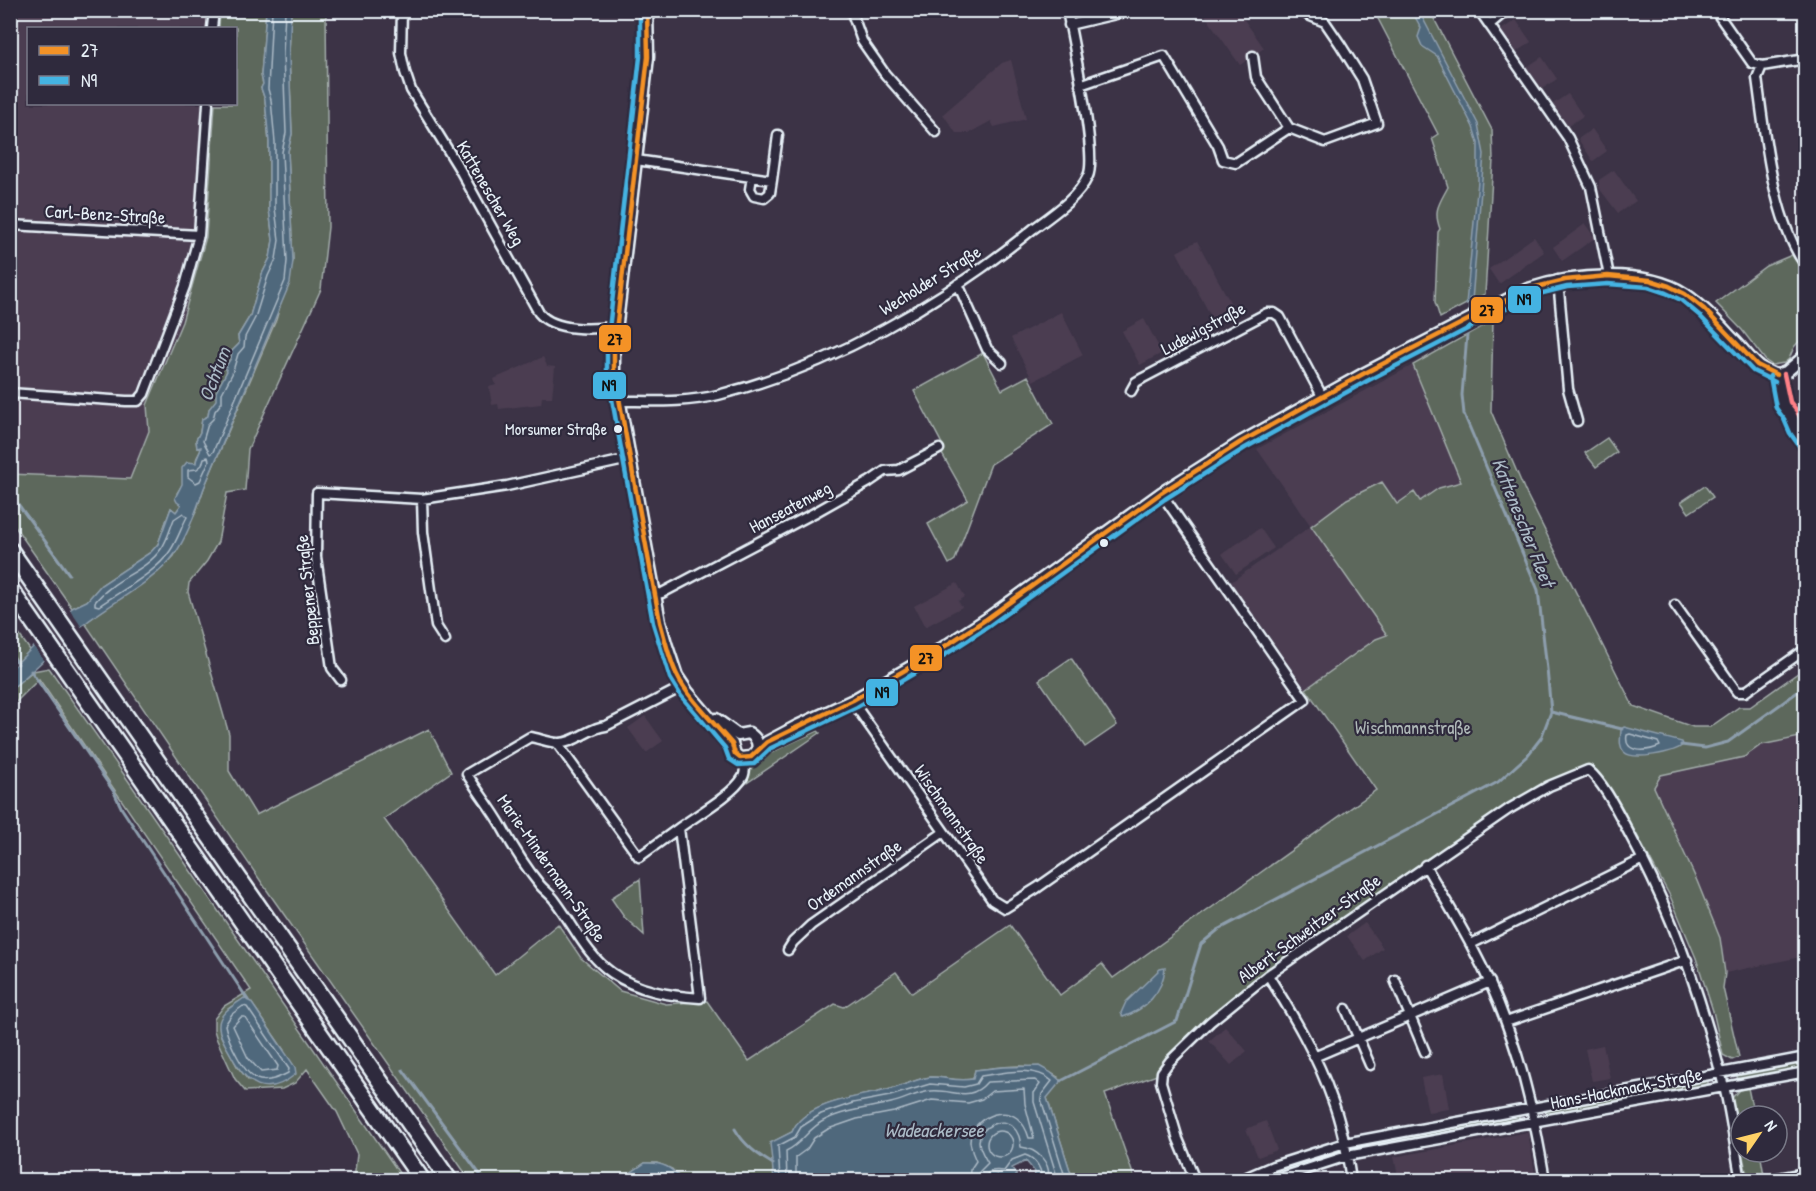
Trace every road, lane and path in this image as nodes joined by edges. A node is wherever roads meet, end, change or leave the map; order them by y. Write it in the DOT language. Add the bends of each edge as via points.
graph roads {
  1 [pos="214,10"];
  2 [pos="402,10"];
  3 [pos="647,10"];
  4 [pos="851,10"];
  5 [pos="1067,10"];
  6 [pos="1133,10"];
  7 [pos="1479,10"];
  8 [pos="1507,10"];
  9 [pos="1715,10"];
  10 [pos="1308,15"];
  11 [pos="1070,25"];
  12 [pos="1489,25"];
  13 [pos="213,27"];
  14 [pos="1253,56"];
  15 [pos="1806,59"];
  16 [pos="1762,66"];
  17 [pos="1080,85"];
  18 [pos="208,105"];
  19 [pos="1289,128"];
  20 [pos="936,132"];
  21 [pos="778,135"];
  22 [pos="636,160"];
  23 [pos="752,177"];
  24 [pos="772,180"];
  25 [pos="10,225"];
  26 [pos="199,236"];
  27 [pos="1806,266"];
  28 [pos="1609,276"];
  29 [pos="1558,280"];
  30 [pos="958,284"];
  31 [pos="616,327"];
  32 [pos="1806,355"];
  33 [pos="1002,363"];
  34 [pos="1777,375"];
  35 [pos="1131,391"];
  36 [pos="10,393"];
  37 [pos="1322,396"];
  38 [pos="619,401"];
  39 [pos="1791,415"];
  40 [pos="1577,421"];
  41 [pos="1806,427"];
  42 [pos="1806,442"];
  43 [pos="939,449"];
  44 [pos="629,459"];
  45 [pos="1161,493"];
  46 [pos="422,500"];
  47 [pos="10,550"];
  48 [pos="10,590"];
  49 [pos="655,595"];
  50 [pos="1675,605"];
  51 [pos="446,640"];
  52 [pos="1806,649"];
  53 [pos="341,680"];
  54 [pos="684,686"];
  55 [pos="853,700"];
  56 [pos="797,726"];
  57 [pos="755,737"];
  58 [pos="735,739"];
  59 [pos="557,743"];
  60 [pos="757,751"];
  61 [pos="746,759"];
  62 [pos="679,828"];
  63 [pos="944,832"];
  64 [pos="1643,859"];
  65 [pos="1425,865"];
  66 [pos="1471,944"];
  67 [pos="788,950"];
  68 [pos="1687,960"];
  69 [pos="1268,975"];
  70 [pos="1395,980"];
  71 [pos="1490,982"];
  72 [pos="1346,1009"];
  73 [pos="1410,1016"];
  74 [pos="1506,1022"];
  75 [pos="1358,1037"];
  76 [pos="1425,1052"];
  77 [pos="1314,1057"];
  78 [pos="1806,1057"];
  79 [pos="1370,1065"];
  80 [pos="1806,1072"];
  81 [pos="1720,1073"];
  82 [pos="1724,1086"];
  83 [pos="1532,1108"];
  84 [pos="1535,1122"];
  85 [pos="1345,1143"];
  86 [pos="1347,1156"];
  87 [pos="1806,1173"];
  88 [pos="417,1176"];
  89 [pos="449,1180"];
  90 [pos="1195,1180"];
  91 [pos="1240,1180"];
  92 [pos="1273,1180"];
  93 [pos="1351,1180"];
  94 [pos="1545,1180"];
  95 [pos="1741,1180"];
  96 [pos="1768,1180"];
  1 -- 13 [label="street"];
  2 -- 31 [label="street, Kattenescher Weg" via="401,53 411,90 539,313 544,319 572,327"];
  3 -- 22 [label="street" via="648,57"];
  4 -- 20 [label="street" via="862,41"];
  5 -- 11 [label="street, Wecholder Straße"];
  6 -- 11 [label="street"];
  7 -- 12 [label="street"];
  8 -- 12 [label="street"];
  9 -- 16 [label="street" via="1752,63"];
  10 -- 19 [label="street" via="1325,22 1341,44 1362,79 1377,123 1325,142"];
  11 -- 17 [label="street, Wecholder Straße"];
  12 -- 28 [label="street" via="1578,156 1591,187"];
  14 -- 19 [label="street" via="1256,77"];
  15 -- 16 [label="street"];
  16 -- 27 [label="street" via="1757,78 1770,165 1787,232"];
  17 -- 19 [label="street" via="1164,56 1223,160 1236,163"];
  17 -- 30 [label="street, Wecholder Straße" via="1091,159 1088,177 1047,218"];
  18 -- 26 [label="street"];
  21 -- 24 [label="street"];
  22 -- 23 [label="street"];
  22 -- 31 [label="street"];
  23 -- 24 [label="street"];
  23 -- 24 [label="street" via="750,189 754,196 764,198 770,193"];
  25 -- 26 [label="street, Carl-Benz-Straße"];
  26 -- 36 [label="street" via="156,367 138,401"];
  28 -- 29 [label="street"];
  28 -- 34 [label="street" via="1647,279 1683,293 1705,309 1758,368"];
  29 -- 37 [label="street" via="1528,289 1477,314"];
  29 -- 40 [label="street" via="1568,389"];
  30 -- 33 [label="street" via="987,349"];
  30 -- 38 [label="street, Wecholder Straße" via="902,319 830,356 754,385 687,400"];
  31 -- 38 [label="street" via="614,371"];
  32 -- 34 [label="street"];
  34 -- 39 [label="street" via="1781,399"];
  35 -- 37 [label="street, Ludewigstraße" via="1143,378 1267,313 1274,313 1280,317"];
  37 -- 45 [label="street"];
  38 -- 44 [label="street"];
  39 -- 41 [label="street"];
  39 -- 42 [label="street"];
  43 -- 49 [label="street, Hanseatenweg" via="899,470 885,471 814,513"];
  44 -- 46 [label="street"];
  44 -- 49 [label="street"];
  45 -- 55 [label="street" via="985,620"];
  45 -- 63 [label="street, Wischmannstraße" via="1305,700 1005,908 992,900"];
  46 -- 51 [label="street" via="436,626"];
  46 -- 53 [label="street, Beppener Straße" via="317,493 316,556 332,668"];
  47 -- 89 [label="highway"];
  48 -- 88 [label="highway"];
  49 -- 54 [label="street" via="666,643"];
  50 -- 52 [label="street" via="1737,692 1745,692"];
  54 -- 58 [label="street"];
  54 -- 59 [label="street" via="606,726"];
  55 -- 56 [label="street"];
  55 -- 63 [label="street, Wischmannstraße"];
  56 -- 57 [label="street"];
  56 -- 60 [label="street"];
  57 -- 58 [label="street" via="749,733"];
  57 -- 60 [label="street"];
  58 -- 61 [label="street" via="735,754"];
  59 -- 62 [label="street" via="639,857"];
  59 -- 62 [label="street, Marie-Mindermann-Straße" via="530,737 467,774 540,886 554,899 598,962 639,987 700,998"];
  60 -- 61 [label="street"];
  61 -- 62 [label="street" via="742,780"];
  63 -- 67 [label="street, Ordemannstraße" via="811,925"];
  64 -- 65 [label="street, Albert-Schweitzer-Straße" via="1612,803 1587,770 1509,808"];
  64 -- 66 [label="street"];
  64 -- 68 [label="street"];
  65 -- 66 [label="street"];
  65 -- 69 [label="street, Albert-Schweitzer-Straße"];
  66 -- 71 [label="street"];
  68 -- 74 [label="street"];
  68 -- 81 [label="street"];
  69 -- 77 [label="street" via="1294,1015"];
  69 -- 90 [label="street, Albert-Schweitzer-Straße" via="1210,1022 1162,1072 1161,1082 1178,1139"];
  70 -- 73 [label="street"];
  71 -- 73 [label="street"];
  71 -- 74 [label="street"];
  72 -- 75 [label="street"];
  73 -- 75 [label="street"];
  73 -- 76 [label="street"];
  74 -- 83 [label="street"];
  75 -- 77 [label="street"];
  75 -- 79 [label="street"];
  77 -- 85 [label="street" via="1333,1100"];
  78 -- 81 [label="street, Hans-Hackmack-Straße"];
  80 -- 82 [label="street, Hans-Hackmack-Straße"];
  81 -- 82 [label="street, Hans-Hackmack-Straße"];
  81 -- 83 [label="street, Hans-Hackmack-Straße"];
  82 -- 84 [label="street, Hans-Hackmack-Straße"];
  82 -- 95 [label="street"];
  83 -- 84 [label="street, Hans-Hackmack-Straße"];
  83 -- 85 [label="street, Hans-Hackmack-Straße"];
  84 -- 86 [label="street, Hans-Hackmack-Straße"];
  84 -- 94 [label="street"];
  85 -- 86 [label="street"];
  85 -- 91 [label="street, Hans-Hackmack-Straße"];
  86 -- 92 [label="street, Hans-Hackmack-Straße"];
  86 -- 93 [label="street"];
  87 -- 96 [label="street"];
}
